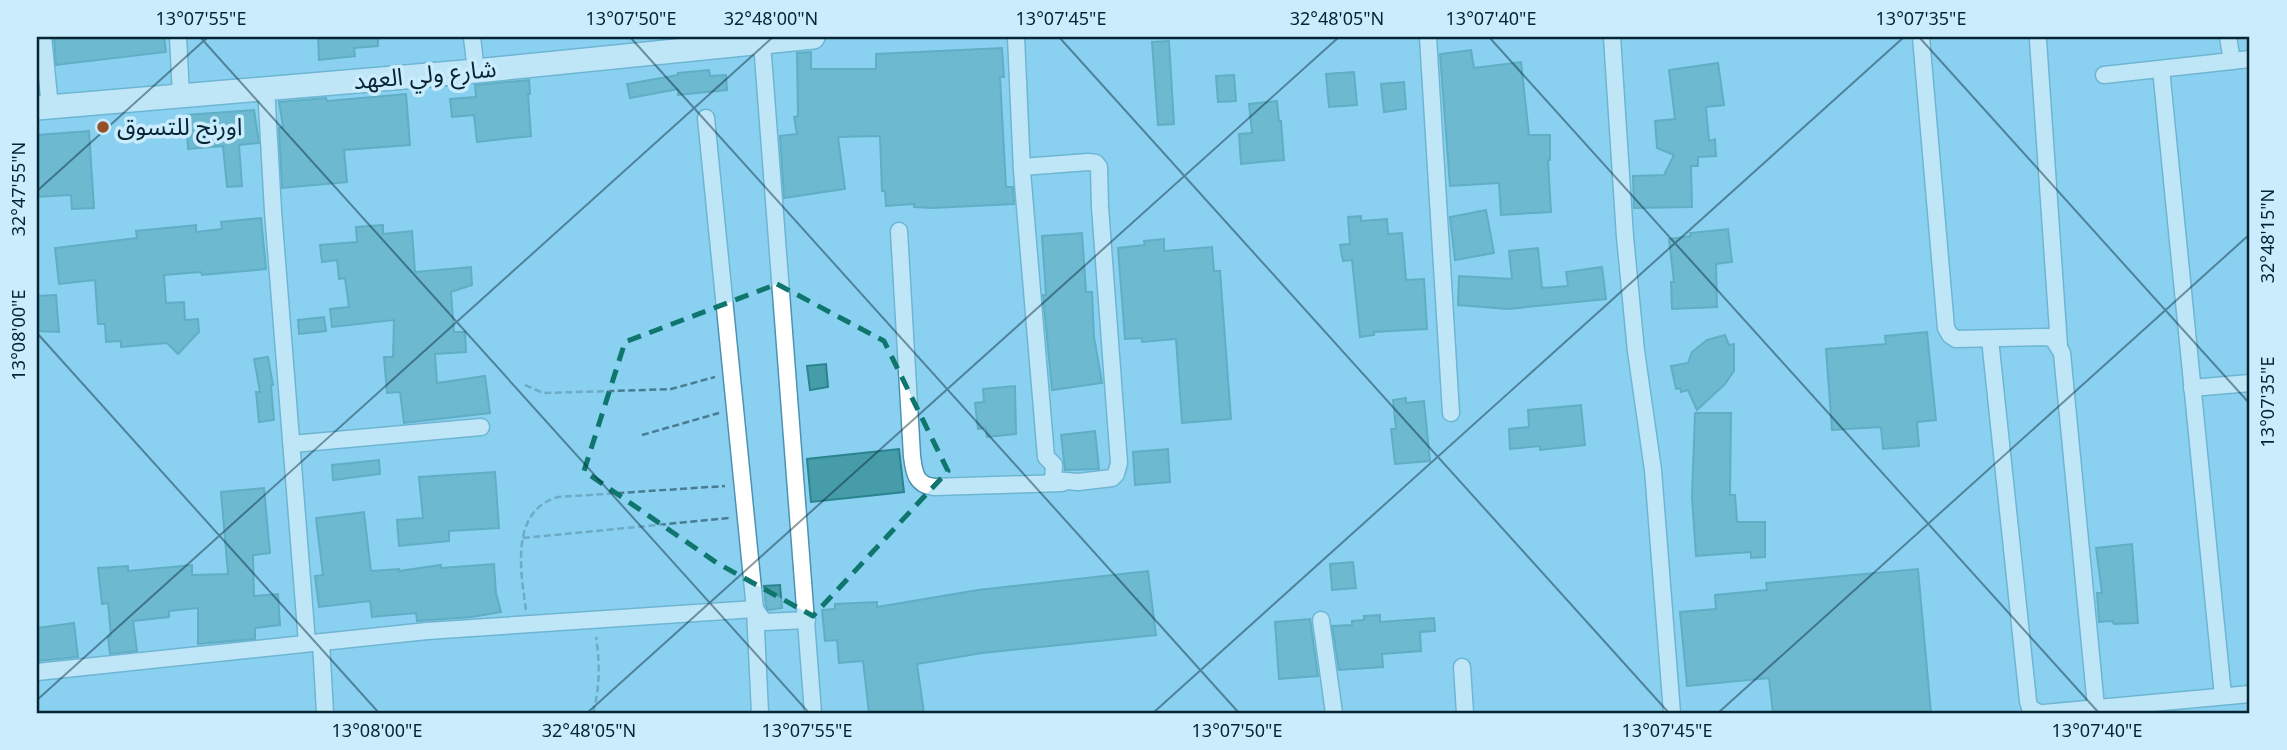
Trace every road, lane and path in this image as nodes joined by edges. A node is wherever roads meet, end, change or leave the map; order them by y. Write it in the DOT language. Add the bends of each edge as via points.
graph roads {
  1 [pos="43,37"];
  2 [pos="178,37"];
  3 [pos="472,37"];
  4 [pos="813,37"];
  5 [pos="1016,37"];
  6 [pos="1429,37"];
  7 [pos="1612,37"];
  8 [pos="1921,37"];
  9 [pos="2228,37"];
  10 [pos="2038,40"];
  11 [pos="762,43"];
  12 [pos="2250,59"];
  13 [pos="2232,61"];
  14 [pos="2161,69"];
  15 [pos="476,71"];
  16 [pos="2104,75"];
  17 [pos="266,88"];
  18 [pos="181,95"];
  19 [pos="43,107"];
  20 [pos="706,118"];
  21 [pos="1022,167"];
  22 [pos="899,231"];
  23 [pos="1990,339"];
  24 [pos="2059,346"];
  25 [pos="732,373"];
  26 [pos="2250,383"];
  27 [pos="525,385"];
  28 [pos="2193,388"];
  29 [pos="735,409"];
  30 [pos="1451,413"];
  31 [pos="481,427"];
  32 [pos="642,435"];
  33 [pos="292,444"];
  34 [pos="1078,482"];
  35 [pos="743,484"];
  36 [pos="746,516"];
  37 [pos="523,538"];
  38 [pos="755,610"];
  39 [pos="593,620"];
  40 [pos="807,620"];
  41 [pos="1321,620"];
  42 [pos="528,624"];
  43 [pos="314,642"];
  44 [pos="1462,667"];
  45 [pos="37,672"];
  46 [pos="2250,694"];
  47 [pos="2223,696"];
  48 [pos="2096,707"];
  49 [pos="326,713"];
  50 [pos="593,713"];
  51 [pos="760,713"];
  52 [pos="813,713"];
  53 [pos="1334,713"];
  54 [pos="1465,713"];
  55 [pos="1672,713"];
  56 [pos="2041,713"];
  1 -- 19 [label="street"];
  2 -- 18 [label="street"];
  3 -- 15 [label="street"];
  4 -- 11 [label="main road, شارع ولي العهد"];
  5 -- 21 [label="street"];
  6 -- 30 [label="street"];
  7 -- 55 [label="street" via="1625,237 1653,470"];
  8 -- 23 [label="street" via="1946,328 1956,339"];
  9 -- 13 [label="street"];
  10 -- 24 [label="street"];
  11 -- 15 [label="main road, شارع ولي العهد"];
  11 -- 40 [label="street"];
  12 -- 13 [label="street"];
  13 -- 14 [label="street"];
  14 -- 16 [label="street"];
  14 -- 28 [label="street"];
  15 -- 17 [label="main road, شارع ولي العهد"];
  17 -- 18 [label="main road, شارع ولي العهد"];
  17 -- 33 [label="street"];
  18 -- 19 [label="main road, شارع ولي العهد"];
  20 -- 25 [label="street"];
  21 -- 34 [label="street" via="1046,457 1054,464 1053,480"];
  21 -- 34 [label="street" via="1088,162 1099,167 1119,463 1112,478"];
  22 -- 34 [label="street" via="913,472 918,480 934,487"];
  23 -- 24 [label="street" via="2048,337"];
  23 -- 56 [label="street" via="2028,701"];
  24 -- 48 [label="street"];
  25 -- 27 [label="path" via="671,388 543,393"];
  25 -- 29 [label="street"];
  26 -- 28 [label="street"];
  28 -- 47 [label="street"];
  29 -- 32 [label="path"];
  29 -- 35 [label="street"];
  31 -- 33 [label="street"];
  33 -- 43 [label="street"];
  35 -- 36 [label="street"];
  35 -- 37 [label="path" via="558,497 537,510"];
  36 -- 37 [label="path"];
  36 -- 38 [label="street"];
  37 -- 42 [label="path" via="520,562"];
  38 -- 39 [label="street"];
  38 -- 40 [label="street" via="764,622"];
  38 -- 51 [label="street"];
  39 -- 42 [label="street"];
  39 -- 50 [label="path" via="600,662"];
  40 -- 52 [label="street"];
  41 -- 53 [label="street"];
  42 -- 43 [label="street"];
  43 -- 45 [label="street"];
  43 -- 49 [label="street"];
  44 -- 54 [label="street"];
  46 -- 47 [label="street"];
  47 -- 48 [label="street"];
  48 -- 56 [label="street"];
}
